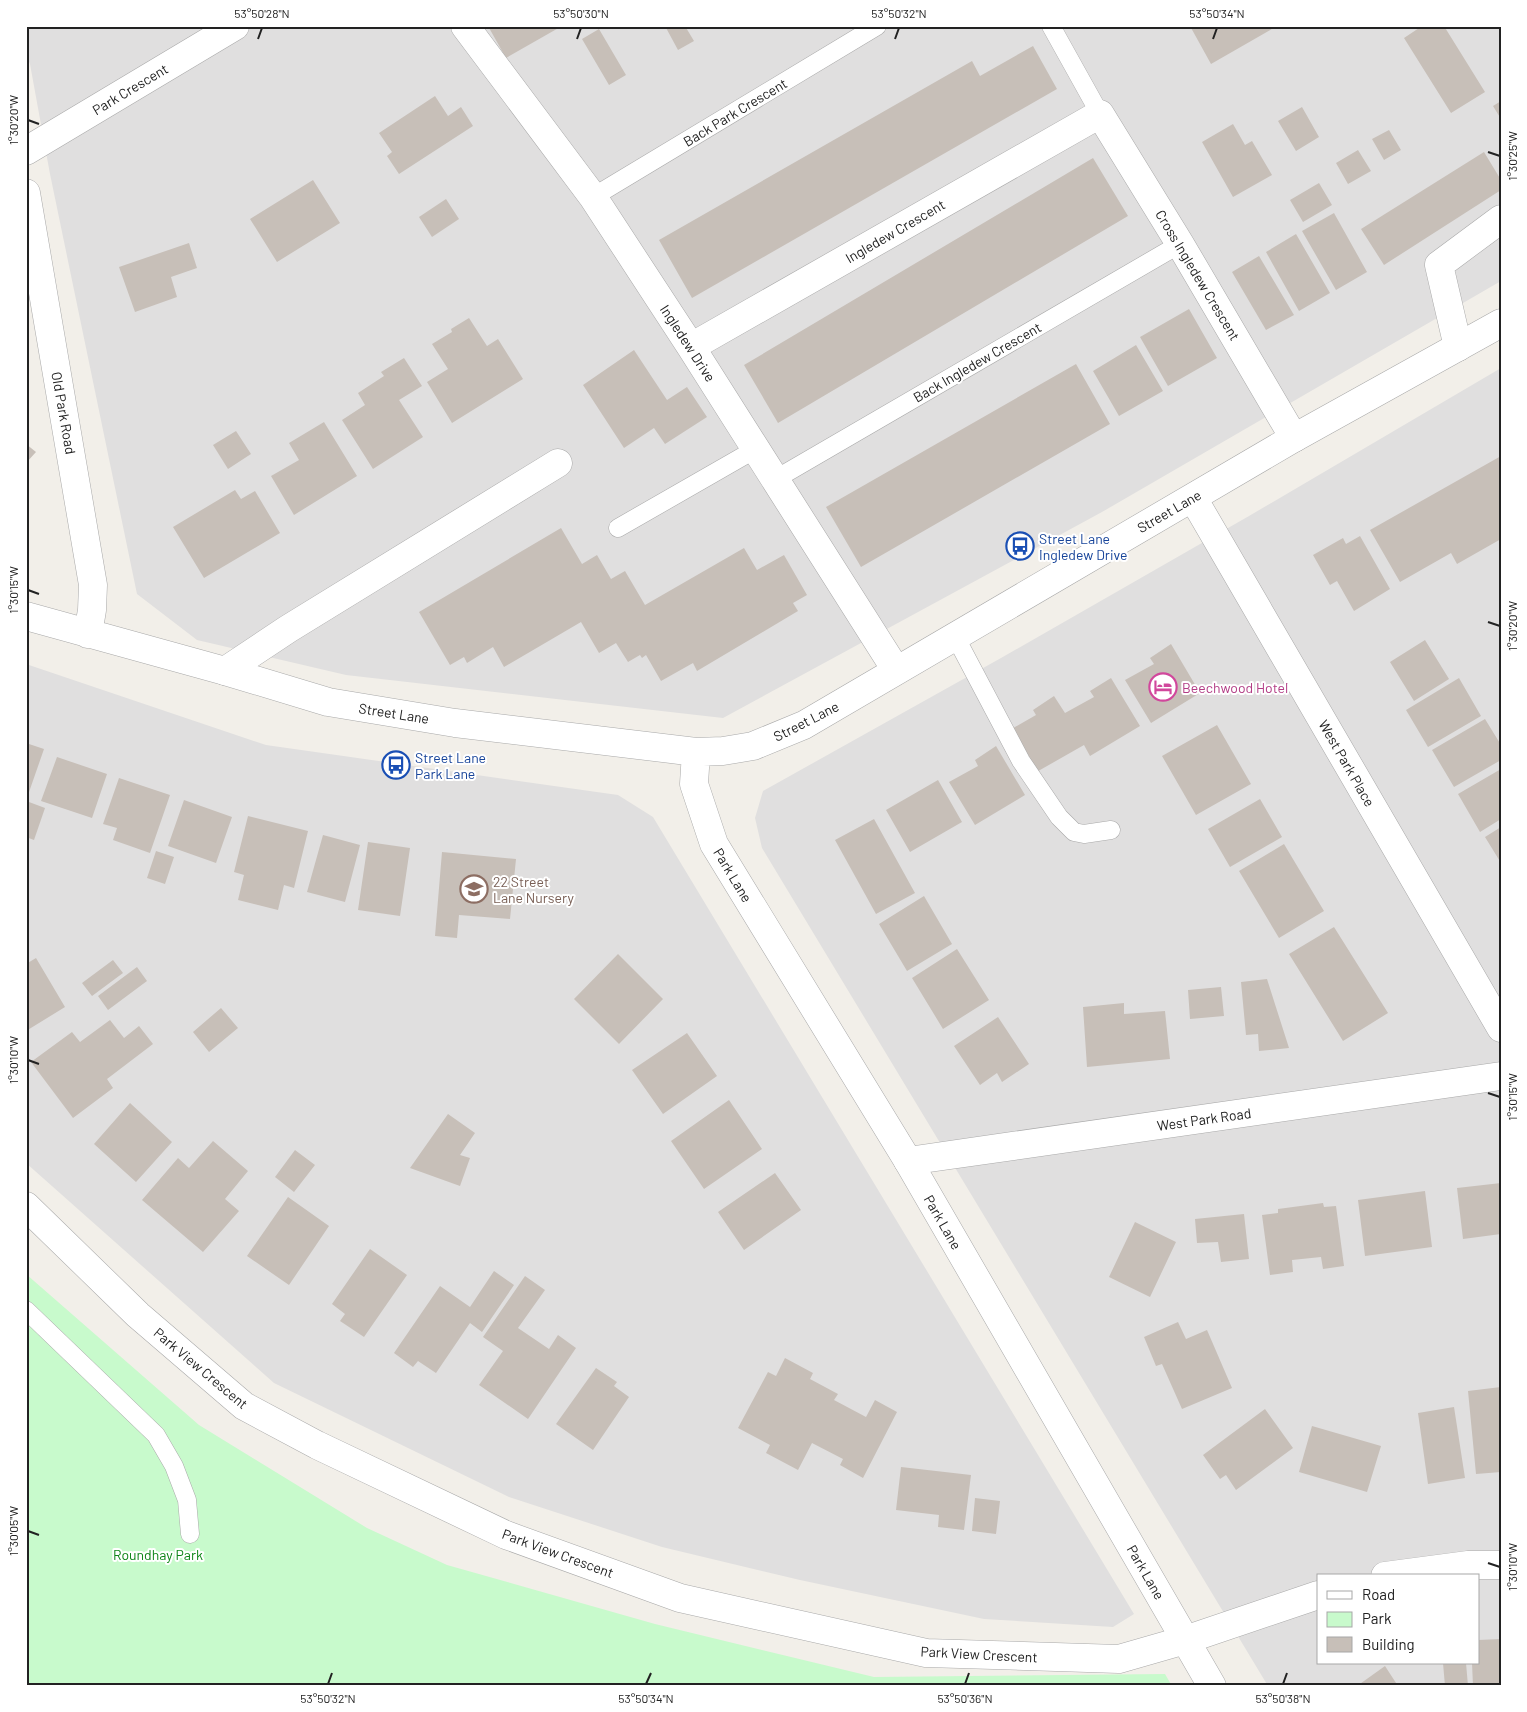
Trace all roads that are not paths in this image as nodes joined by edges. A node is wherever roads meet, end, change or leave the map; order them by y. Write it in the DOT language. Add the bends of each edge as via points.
graph roads {
  1 [pos="234,26"];
  2 [pos="465,26"];
  3 [pos="877,26"];
  4 [pos="1051,26"];
  5 [pos="1100,114"];
  6 [pos="26,151"];
  7 [pos="26,192"];
  8 [pos="593,197"];
  9 [pos="1501,219"];
  10 [pos="1180,244"];
  11 [pos="1501,323"];
  12 [pos="691,347"];
  13 [pos="1458,347"];
  14 [pos="1294,438"];
  15 [pos="754,450"];
  16 [pos="558,464"];
  17 [pos="774,480"];
  18 [pos="1193,498"];
  19 [pos="618,528"];
  20 [pos="26,616"];
  21 [pos="88,634"];
  22 [pos="955,636"];
  23 [pos="896,670"];
  24 [pos="225,671"];
  25 [pos="696,752"];
  26 [pos="1111,830"];
  27 [pos="1501,1028"];
  28 [pos="1501,1076"];
  29 [pos="908,1161"];
  30 [pos="26,1206"];
  31 [pos="26,1310"];
  32 [pos="190,1534"];
  33 [pos="1501,1565"];
  34 [pos="1400,1574"];
  35 [pos="1317,1595"];
  36 [pos="1185,1640"];
  37 [pos="1212,1686"];
  1 -- 6 [label="street, Park Crescent"];
  2 -- 8 [label="street, Ingledew Drive"];
  3 -- 8 [label="lane, Back Park Crescent"];
  4 -- 5 [label="lane"];
  5 -- 10 [label="street, Cross Ingledew Crescent"];
  5 -- 12 [label="street, Ingledew Crescent"];
  7 -- 21 [label="street, Old Park Road" via="93,585"];
  8 -- 12 [label="street, Ingledew Drive"];
  9 -- 13 [label="street" via="1439,265"];
  10 -- 14 [label="street, Cross Ingledew Crescent"];
  10 -- 17 [label="lane, Back Ingledew Crescent"];
  11 -- 13 [label="street, Street Lane"];
  12 -- 15 [label="street, Ingledew Drive"];
  13 -- 14 [label="street, Street Lane"];
  14 -- 18 [label="street, Street Lane"];
  15 -- 17 [label="street, Ingledew Drive"];
  15 -- 19 [label="lane"];
  16 -- 24 [label="street"];
  17 -- 23 [label="street, Ingledew Drive"];
  18 -- 22 [label="street, Street Lane"];
  18 -- 27 [label="street, West Park Place"];
  20 -- 21 [label="street, Street Lane"];
  21 -- 24 [label="street, Street Lane"];
  22 -- 23 [label="street, Street Lane"];
  22 -- 26 [label="lane" via="1021,761 1062,822 1074,832 1084,834"];
  23 -- 25 [label="street, Street Lane" via="804,725 753,746"];
  24 -- 25 [label="street, Street Lane" via="328,702 456,723"];
  25 -- 29 [label="street, Park Lane" via="694,784 714,844"];
  28 -- 29 [label="street, West Park Road"];
  29 -- 36 [label="street, Park Lane"];
  30 -- 36 [label="street, Park View Crescent" via="138,1315 244,1406 316,1445 506,1535 680,1598 926,1653 1119,1659"];
  31 -- 32 [label="lane" via="156,1435 174,1466 187,1500"];
  33 -- 34 [label="street" via="1468,1565"];
  35 -- 36 [label="street, Park View Crescent"];
  36 -- 37 [label="street, Park Lane"];
}
